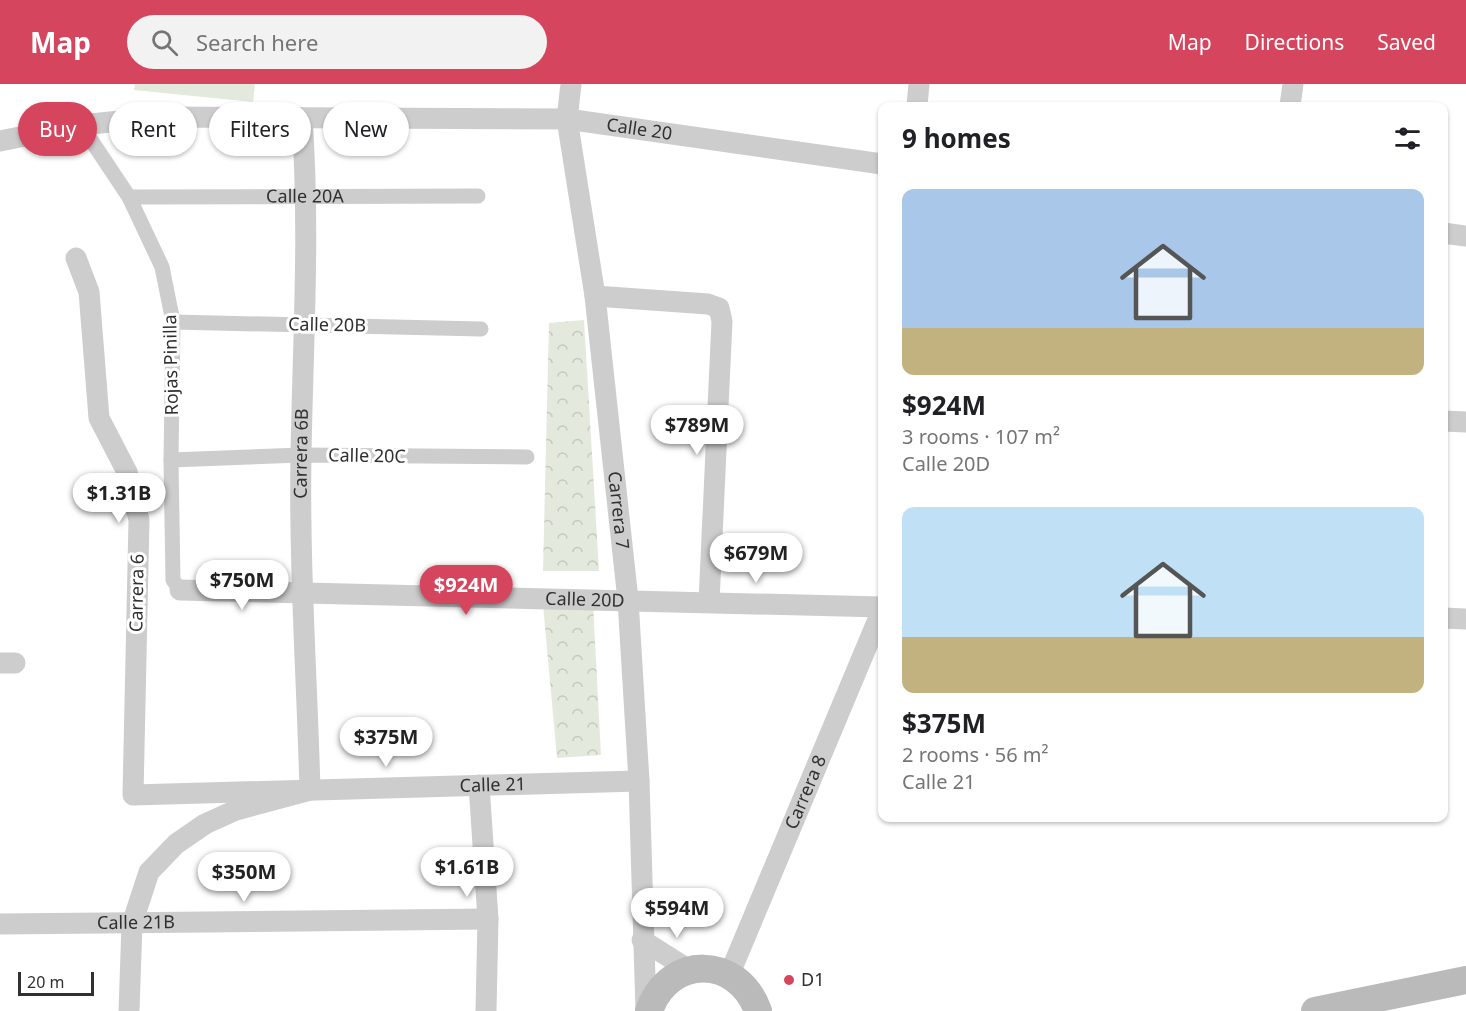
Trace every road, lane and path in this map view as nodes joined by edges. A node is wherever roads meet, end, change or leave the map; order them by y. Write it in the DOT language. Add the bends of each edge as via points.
graph roads {
  1 [pos="571,84"];
  2 [pos="919,84"];
  3 [pos="1293,84"];
  4 [pos="917,102"];
  5 [pos="1291,102"];
  6 [pos="209,117"];
  7 [pos="311,118"];
  8 [pos="567,119"];
  9 [pos="97,123"];
  10 [pos="18,137"];
  11 [pos="0,141"];
  12 [pos="97,149"];
  13 [pos="305,156"];
  14 [pos="878,163"];
  15 [pos="478,196"];
  16 [pos="129,197"];
  17 [pos="308,197"];
  18 [pos="1448,234"];
  19 [pos="1466,236"];
  20 [pos="76,258"];
  21 [pos="595,296"];
  22 [pos="173,322"];
  23 [pos="307,324"];
  24 [pos="481,329"];
  25 [pos="1448,421"];
  26 [pos="1466,422"];
  27 [pos="301,455"];
  28 [pos="527,457"];
  29 [pos="171,460"];
  30 [pos="180,590"];
  31 [pos="304,593"];
  32 [pos="628,600"];
  33 [pos="709,602"];
  34 [pos="878,608"];
  35 [pos="878,618"];
  36 [pos="1448,618"];
  37 [pos="1466,619"];
  38 [pos="639,781"];
  39 [pos="479,785"];
  40 [pos="310,790"];
  41 [pos="133,795"];
  42 [pos="488,919"];
  43 [pos="0,924"];
  44 [pos="132,924"];
  45 [pos="642,940"];
  46 [pos="691,970"];
  47 [pos="730,973"];
  48 [pos="1466,980"];
  49 [pos="760,1007"];
  50 [pos="129,1011"];
  51 [pos="486,1011"];
  52 [pos="648,1011"];
  53 [pos="1315,1011"];
  1 -- 8 [label="street, Carrera 7"];
  2 -- 4 [label="street"];
  3 -- 5 [label="street"];
  6 -- 9 [label="street, Calle 20" via="159,117"];
  7 -- 8 [label="street, Calle 20"];
  8 -- 14 [label="street, Calle 20"];
  8 -- 21 [label="street, Carrera 7"];
  10 -- 11 [label="street, Calle 20"];
  12 -- 16 [label="street, Rojas Pinilla"];
  13 -- 17 [label="street, Carrera 6B"];
  15 -- 17 [label="street, Calle 20A"];
  16 -- 17 [label="street, Calle 20A"];
  16 -- 22 [label="street, Rojas Pinilla" via="162,267"];
  17 -- 23 [label="street, Carrera 6B"];
  18 -- 19 [label="street"];
  20 -- 41 [label="street, Carrera 6" via="89,292 99,418 127,472 138,520"];
  21 -- 32 [label="street, Carrera 7"];
  21 -- 33 [label="street" via="719,308 722,321"];
  22 -- 23 [label="street, Calle 20B"];
  22 -- 29 [label="street, Rojas Pinilla"];
  23 -- 24 [label="street, Calle 20B"];
  23 -- 27 [label="street, Carrera 6B"];
  25 -- 26 [label="street"];
  27 -- 28 [label="street, Calle 20C"];
  27 -- 29 [label="street, Calle 20C"];
  27 -- 31 [label="street, Carrera 6B"];
  29 -- 30 [label="street, Rojas Pinilla" via="173,580"];
  30 -- 31 [label="street, Calle 20D"];
  31 -- 32 [label="street, Calle 20D"];
  31 -- 40 [label="street, Carrera 6B"];
  32 -- 33 [label="street, Calle 20D"];
  32 -- 38 [label="street, Carrera 7"];
  33 -- 34 [label="street, Calle 20D"];
  35 -- 47 [label="street, Carrera 8"];
  36 -- 37 [label="street"];
  38 -- 39 [label="street, Calle 21"];
  38 -- 45 [label="street, Carrera 7"];
  39 -- 40 [label="street, Calle 21"];
  39 -- 42 [label="street"];
  40 -- 41 [label="street, Calle 21"];
  40 -- 44 [label="street, Calle 21" via="236,810 205,824 176,844 149,872"];
  42 -- 44 [label="street, Calle 21B"];
  42 -- 51 [label="street"];
  43 -- 44 [label="street, Calle 21B"];
  44 -- 50 [label="street"];
  45 -- 46 [label="street"];
  45 -- 52 [label="street, Carrera 7"];
  46 -- 47 [label="main road"];
  46 -- 52 [label="main road" via="665,984"];
  47 -- 49 [label="main road"];
  48 -- 53 [label="main road"];
}
